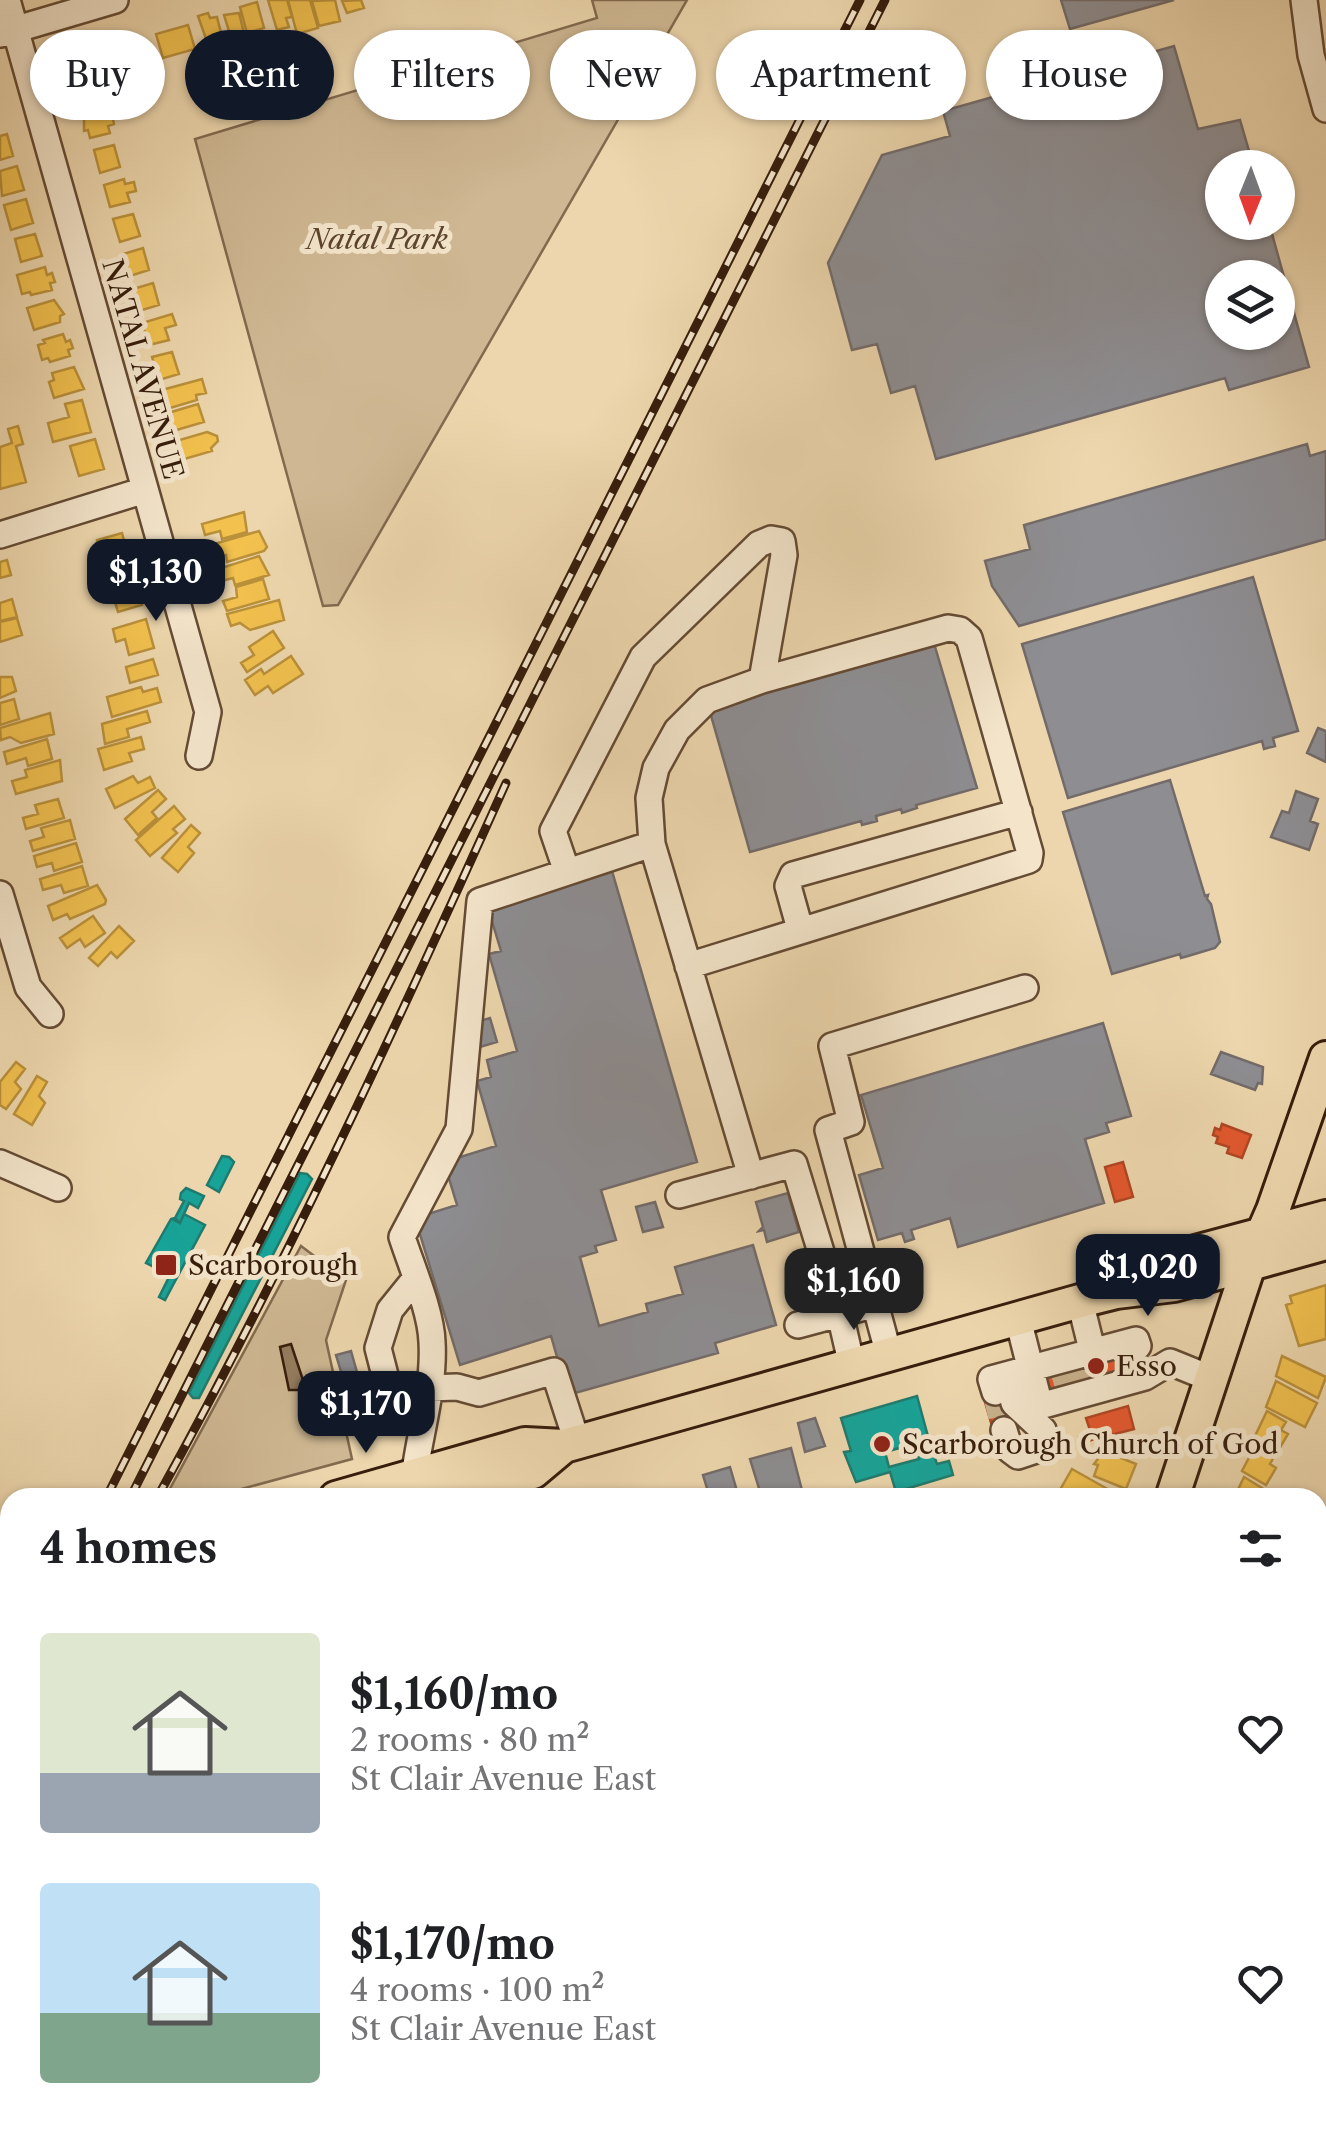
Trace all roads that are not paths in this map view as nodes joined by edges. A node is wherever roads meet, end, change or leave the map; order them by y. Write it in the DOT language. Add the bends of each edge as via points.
graph roads {
  1 [pos="7,0"];
  2 [pos="115,0"];
  3 [pos="1304,0"];
  4 [pos="8,32"];
  5 [pos="1326,109"];
  6 [pos="144,490"];
  7 [pos="0,535"];
  8 [pos="762,680"];
  9 [pos="200,756"];
  10 [pos="1019,812"];
  11 [pos="652,844"];
  12 [pos="567,872"];
  13 [pos="0,894"];
  14 [pos="800,929"];
  15 [pos="688,966"];
  16 [pos="1024,988"];
  17 [pos="50,1014"];
  18 [pos="1326,1058"];
  19 [pos="0,1163"];
  20 [pos="751,1176"];
  21 [pos="58,1188"];
  22 [pos="680,1195"];
  23 [pos="1326,1216"];
  24 [pos="1262,1234"];
  25 [pos="1326,1244"];
  26 [pos="1249,1265"];
  27 [pos="415,1279"];
  28 [pos="1116,1292"];
  29 [pos="1080,1301"];
  30 [pos="876,1304"];
  31 [pos="840,1314"];
  32 [pos="1018,1319"];
  33 [pos="798,1324"];
  34 [pos="890,1356"];
  35 [pos="1170,1362"];
  36 [pos="852,1366"];
  37 [pos="1083,1372"];
  38 [pos="1212,1380"];
  39 [pos="388,1387"];
  40 [pos="428,1388"];
  41 [pos="1004,1430"];
  42 [pos="570,1444"];
  43 [pos="420,1488"];
  44 [pos="425,1488"];
  45 [pos="1175,1488"];
  1 -- 4 [label="street, NATAL AVENUE"];
  2 -- 4 [label="street"];
  3 -- 5 [label="street"];
  4 -- 6 [label="street, NATAL AVENUE"];
  6 -- 7 [label="street"];
  6 -- 9 [label="street, NATAL AVENUE" via="208,712"];
  8 -- 10 [label="street" via="960,630 969,638"];
  8 -- 11 [label="street" via="707,700 677,730 649,798"];
  8 -- 12 [label="street" via="784,555 782,541 771,538 643,656 555,824 553,839"];
  10 -- 14 [label="street" via="1030,853 1024,864"];
  10 -- 14 [label="street" via="792,875 788,886"];
  11 -- 12 [label="street"];
  11 -- 15 [label="street"];
  12 -- 27 [label="street" via="480,901 459,1130 402,1237"];
  13 -- 17 [label="street" via="28,987"];
  14 -- 15 [label="street"];
  15 -- 20 [label="street"];
  16 -- 30 [label="street" via="832,1046 851,1122 828,1130"];
  18 -- 24 [label="main road"];
  19 -- 21 [label="street"];
  20 -- 22 [label="street"];
  20 -- 31 [label="street" via="794,1164"];
  23 -- 24 [label="main road"];
  24 -- 26 [label="main road"];
  24 -- 28 [label="main road" via="1158,1262"];
  25 -- 26 [label="main road"];
  26 -- 28 [label="main road"];
  26 -- 38 [label="main road"];
  27 -- 39 [label="street" via="390,1310 378,1348"];
  27 -- 40 [label="street" via="432,1336"];
  28 -- 29 [label="main road"];
  29 -- 32 [label="main road"];
  29 -- 37 [label="street"];
  30 -- 31 [label="street"];
  30 -- 34 [label="street"];
  31 -- 33 [label="street"];
  31 -- 36 [label="street"];
  32 -- 34 [label="main road"];
  32 -- 37 [label="street"];
  34 -- 36 [label="main road"];
  35 -- 37 [label="street"];
  35 -- 37 [label="street" via="1152,1336"];
  35 -- 38 [label="street"];
  36 -- 42 [label="main road"];
  37 -- 41 [label="street" via="1014,1403 1043,1430 1042,1448 1018,1456"];
  38 -- 45 [label="main road"];
  40 -- 42 [label="street" via="479,1393 554,1371"];
  40 -- 43 [label="street"];
  42 -- 44 [label="main road" via="525,1444"];
}
